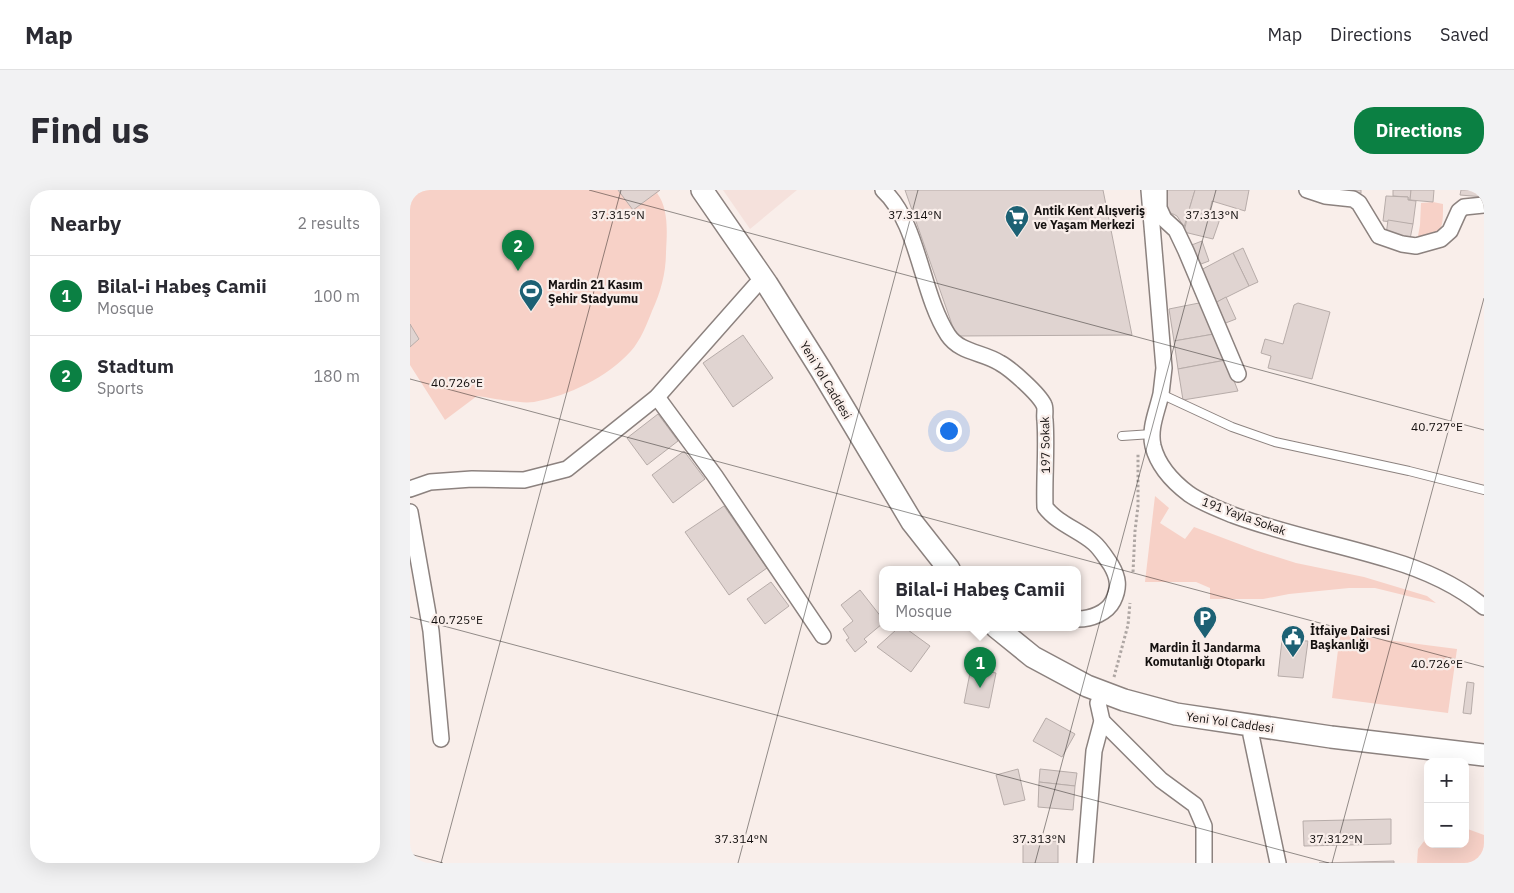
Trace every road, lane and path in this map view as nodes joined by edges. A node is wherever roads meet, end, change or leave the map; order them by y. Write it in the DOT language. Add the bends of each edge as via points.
graph roads {
  1 [pos="693,190"];
  2 [pos="702,190"];
  3 [pos="883,190"];
  4 [pos="1148,190"];
  5 [pos="1159,190"];
  6 [pos="1307,190"];
  7 [pos="1342,194"];
  8 [pos="1484,204"];
  9 [pos="756,285"];
  10 [pos="1238,374"];
  11 [pos="1161,394"];
  12 [pos="657,397"];
  13 [pos="1146,434"];
  14 [pos="1122,436"];
  15 [pos="410,489"];
  16 [pos="1484,490"];
  17 [pos="410,512"];
  18 [pos="932,566"];
  19 [pos="947,566"];
  20 [pos="1132,575"];
  21 [pos="1131,599"];
  22 [pos="1484,607"];
  23 [pos="1081,618"];
  24 [pos="990,631"];
  25 [pos="1001,631"];
  26 [pos="823,636"];
  27 [pos="1112,685"];
  28 [pos="1100,712"];
  29 [pos="1251,735"];
  30 [pos="441,738"];
  31 [pos="1484,754"];
  32 [pos="1424,759"];
  33 [pos="1469,765"];
  34 [pos="1484,767"];
  35 [pos="1085,863"];
  36 [pos="1204,863"];
  37 [pos="1278,863"];
  1 -- 9 [label="main road, Yeni Yol Caddesi"];
  2 -- 19 [label="main road, Yeni Yol Caddesi" via="767,284 912,522"];
  3 -- 23 [label="street, 197 Sokak" via="902,215 948,336 971,352 1000,362 1018,376 1044,405 1045,507 1052,516 1096,544 1116,573 1118,583 1111,605 1100,614"];
  4 -- 11 [label="street, 191 Yayla Sokak" via="1164,368"];
  5 -- 10 [label="street" via="1159,208 1176,230 1186,251"];
  6 -- 7 [label="street" via="1325,196"];
  7 -- 8 [label="street" via="1359,203 1379,236 1416,246 1441,239 1450,231 1464,207"];
  9 -- 12 [label="street"];
  9 -- 18 [label="main road, Yeni Yol Caddesi" via="906,533"];
  11 -- 13 [label="street, 191 Yayla Sokak" via="1152,426"];
  11 -- 16 [label="lane" via="1268,440"];
  12 -- 15 [label="street" via="567,469 524,480 430,482"];
  12 -- 26 [label="street"];
  13 -- 14 [label="lane"];
  13 -- 20 [label="path"];
  13 -- 22 [label="street, 191 Yayla Sokak" via="1167,472 1190,494 1205,503 1268,527 1392,560 1450,584"];
  17 -- 30 [label="street" via="432,631"];
  21 -- 27 [label="path" via="1128,625"];
  24 -- 28 [label="main road, Yeni Yol Caddesi" via="1041,673"];
  25 -- 31 [label="main road, Yeni Yol Caddesi" via="1033,657 1078,681 1124,700 1176,714 1331,737"];
  28 -- 29 [label="main road, Yeni Yol Caddesi"];
  28 -- 35 [label="street"];
  28 -- 36 [label="street" via="1161,780 1195,805 1204,826"];
  29 -- 32 [label="main road, Yeni Yol Caddesi"];
  29 -- 37 [label="street"];
  33 -- 34 [label="main road"];
}
